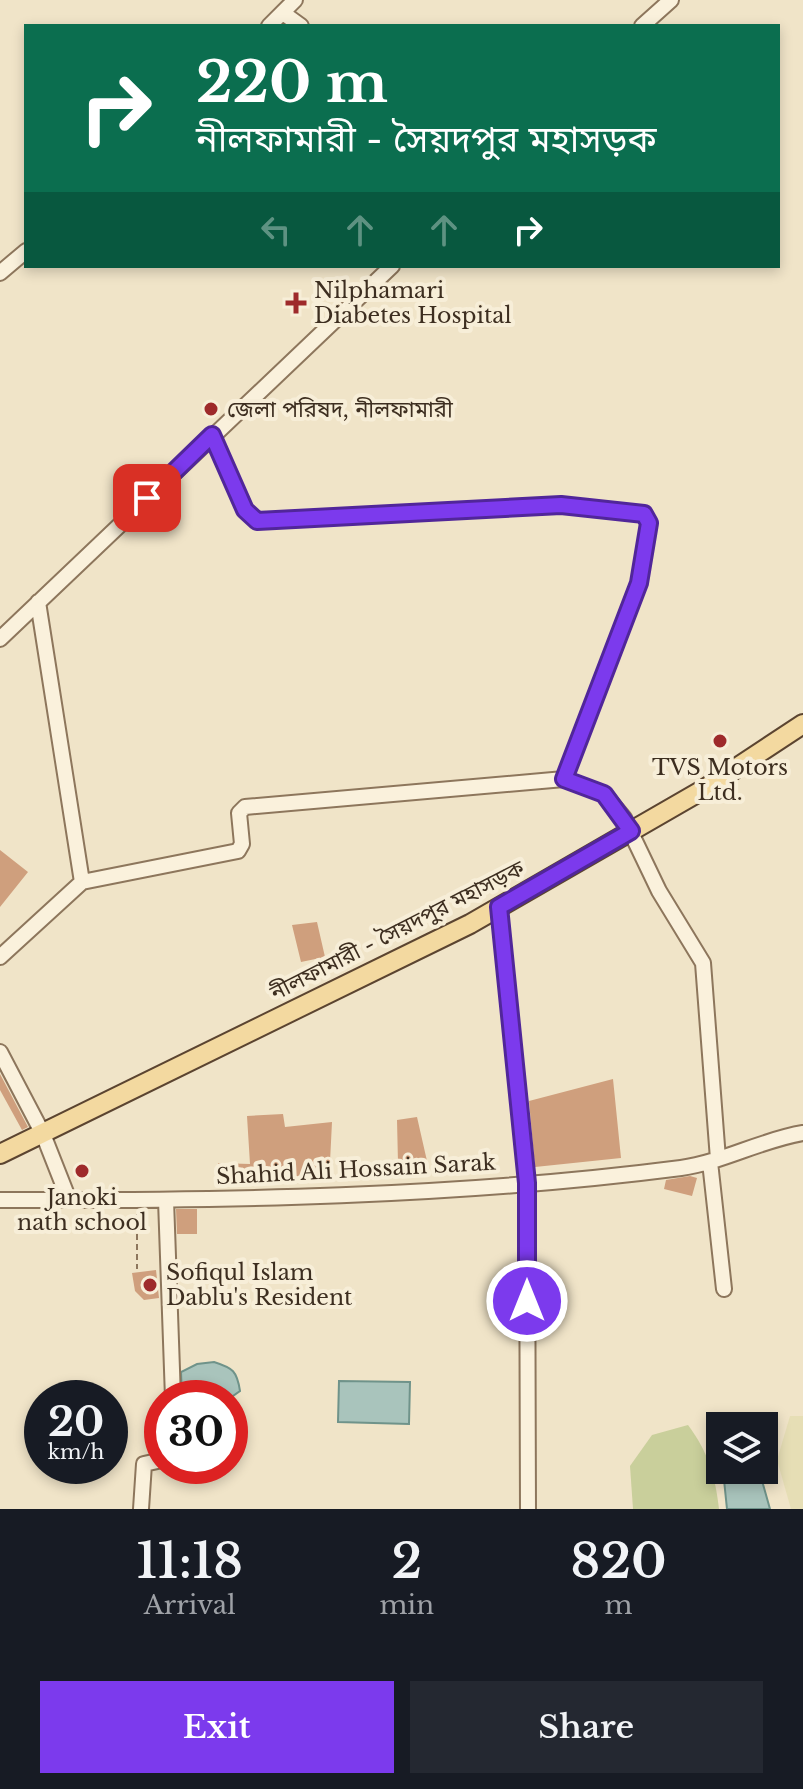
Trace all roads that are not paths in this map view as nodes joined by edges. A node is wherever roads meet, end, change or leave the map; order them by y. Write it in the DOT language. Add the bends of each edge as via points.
graph roads {
  1 [pos="295,0"];
  2 [pos="671,0"];
  3 [pos="283,13"];
  4 [pos="271,24"];
  5 [pos="298,24"];
  6 [pos="644,24"];
  7 [pos="24,253"];
  8 [pos="390,268"];
  9 [pos="0,273"];
  10 [pos="212,435"];
  11 [pos="38,602"];
  12 [pos="0,639"];
  13 [pos="803,724"];
  14 [pos="564,779"];
  15 [pos="631,831"];
  16 [pos="82,882"];
  17 [pos="499,907"];
  18 [pos="0,957"];
  19 [pos="0,1052"];
  20 [pos="803,1133"];
  21 [pos="43,1134"];
  22 [pos="0,1154"];
  23 [pos="714,1160"];
  24 [pos="527,1183"];
  25 [pos="0,1200"];
  26 [pos="69,1200"];
  27 [pos="166,1200"];
  28 [pos="724,1289"];
  29 [pos="172,1380"];
  30 [pos="144,1464"];
  31 [pos="141,1509"];
  32 [pos="528,1509"];
  1 -- 3 [label="street"];
  2 -- 6 [label="street"];
  3 -- 4 [label="street"];
  3 -- 5 [label="street"];
  7 -- 9 [label="street"];
  8 -- 10 [label="street"];
  10 -- 11 [label="street"];
  10 -- 14 [label="street" via="245,510 257,521 561,505 644,514 649,523 639,583"];
  11 -- 12 [label="street"];
  11 -- 16 [label="street"];
  13 -- 15 [label="main road, নীলফামারী - সৈয়দপুর মহাসড়ক"];
  14 -- 15 [label="street" via="604,794"];
  14 -- 16 [label="street" via="245,807 239,813 242,844 230,854"];
  15 -- 17 [label="main road, নীলফামারী - সৈয়দপুর মহাসড়ক"];
  15 -- 23 [label="street" via="659,891 703,963"];
  16 -- 18 [label="street"];
  17 -- 21 [label="main road, নীলফামারী - সৈয়দপুর মহাসড়ক"];
  17 -- 24 [label="street"];
  19 -- 21 [label="street"];
  20 -- 23 [label="street, Shahid Ali Hossain Sarak" via="768,1139"];
  21 -- 22 [label="main road, নীলফামারী - সৈয়দপুর মহাসড়ক"];
  21 -- 26 [label="street"];
  23 -- 24 [label="street, Shahid Ali Hossain Sarak"];
  23 -- 28 [label="street"];
  24 -- 27 [label="street, Shahid Ali Hossain Sarak"];
  24 -- 32 [label="street"];
  25 -- 26 [label="street, Shahid Ali Hossain Sarak"];
  26 -- 27 [label="street, Shahid Ali Hossain Sarak"];
  27 -- 29 [label="street"];
  30 -- 31 [label="street"];
}
